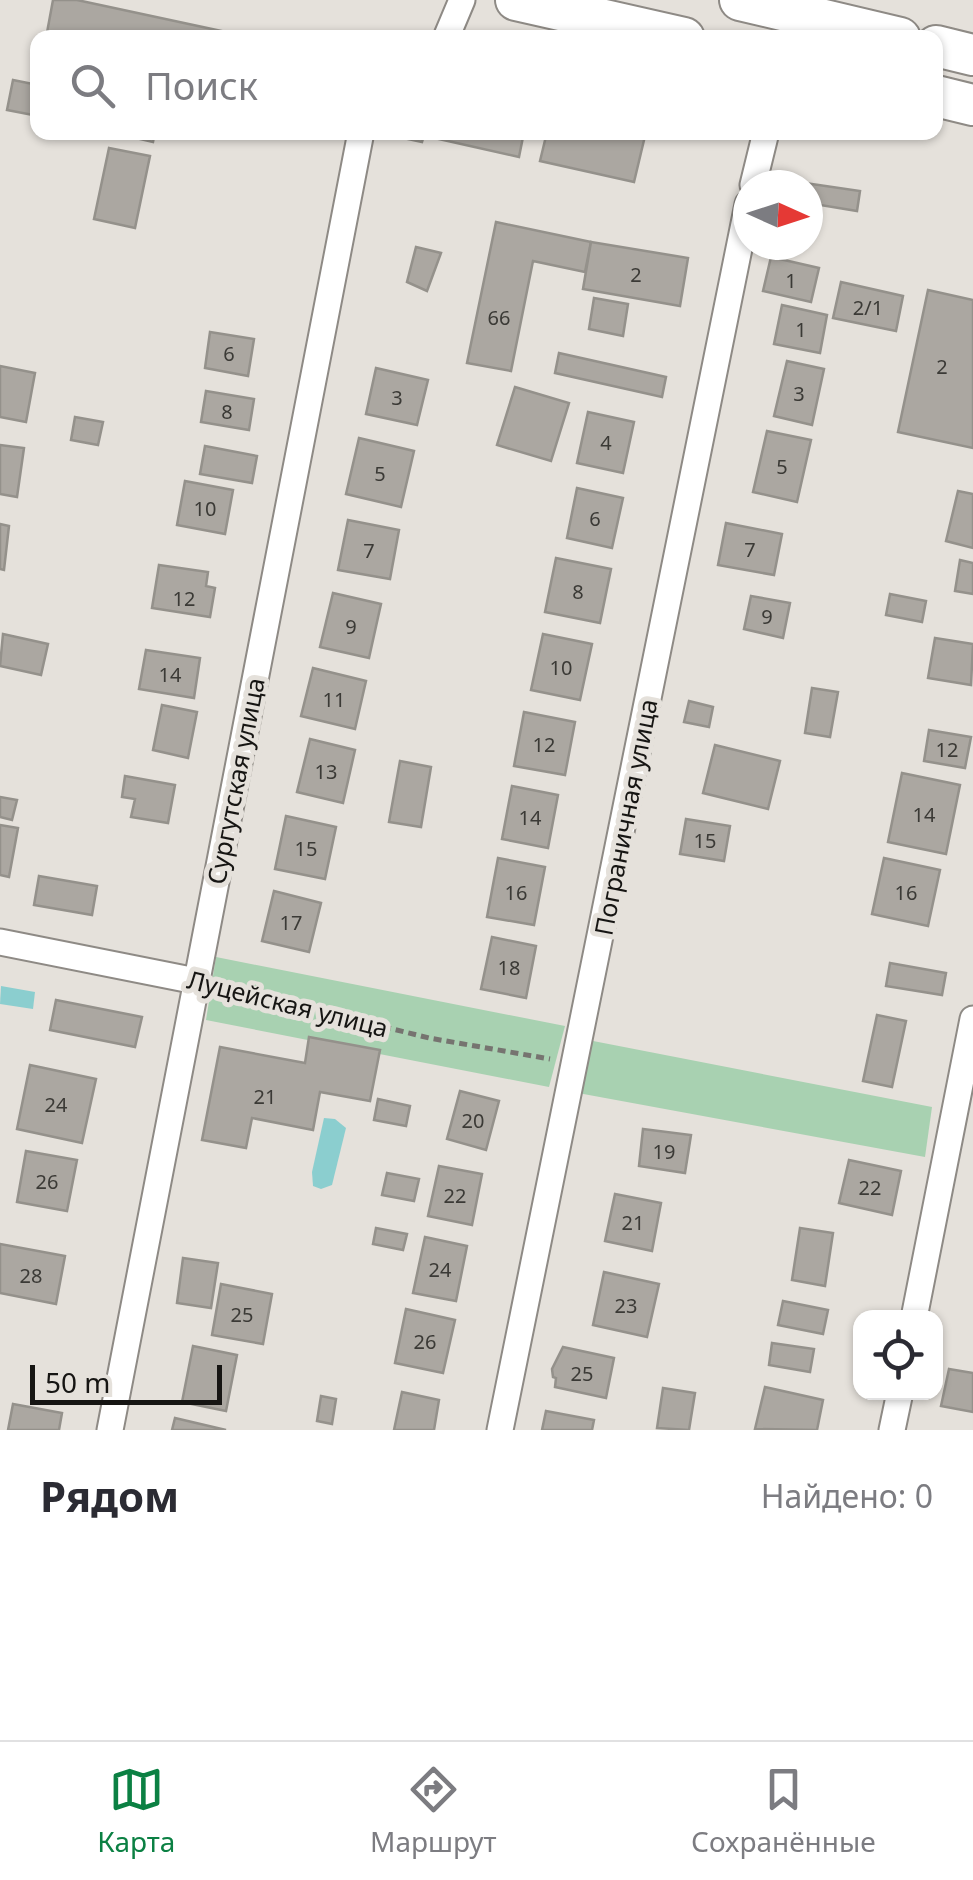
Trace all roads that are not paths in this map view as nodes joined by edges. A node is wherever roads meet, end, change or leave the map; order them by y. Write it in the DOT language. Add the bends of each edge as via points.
graph roads {
  1 [pos="462,0"];
  2 [pos="516,0"];
  3 [pos="740,0"];
  4 [pos="449,30"];
  5 [pos="649,30"];
  6 [pos="866,30"];
  7 [pos="943,48"];
  8 [pos="973,55"];
  9 [pos="943,98"];
  10 [pos="973,105"];
  11 [pos="359,140"];
  12 [pos="764,140"];
  13 [pos="756,170"];
  14 [pos="737,260"];
  15 [pos="0,942"];
  16 [pos="196,980"];
  17 [pos="973,1020"];
  18 [pos="916,1310"];
  19 [pos="898,1400"];
  20 [pos="110,1430"];
  21 [pos="500,1430"];
  22 [pos="892,1430"];
  1 -- 4 [label="street"];
  2 -- 5 [label="main road"];
  3 -- 6 [label="main road"];
  7 -- 8 [label="main road"];
  9 -- 10 [label="main road"];
  11 -- 16 [label="street, Сургутская улица"];
  12 -- 13 [label="street"];
  14 -- 21 [label="street, Пограничная улица"];
  15 -- 16 [label="street, Луцейская улица"];
  16 -- 20 [label="street, Сургутская улица"];
  17 -- 18 [label="street"];
  19 -- 22 [label="street"];
}
